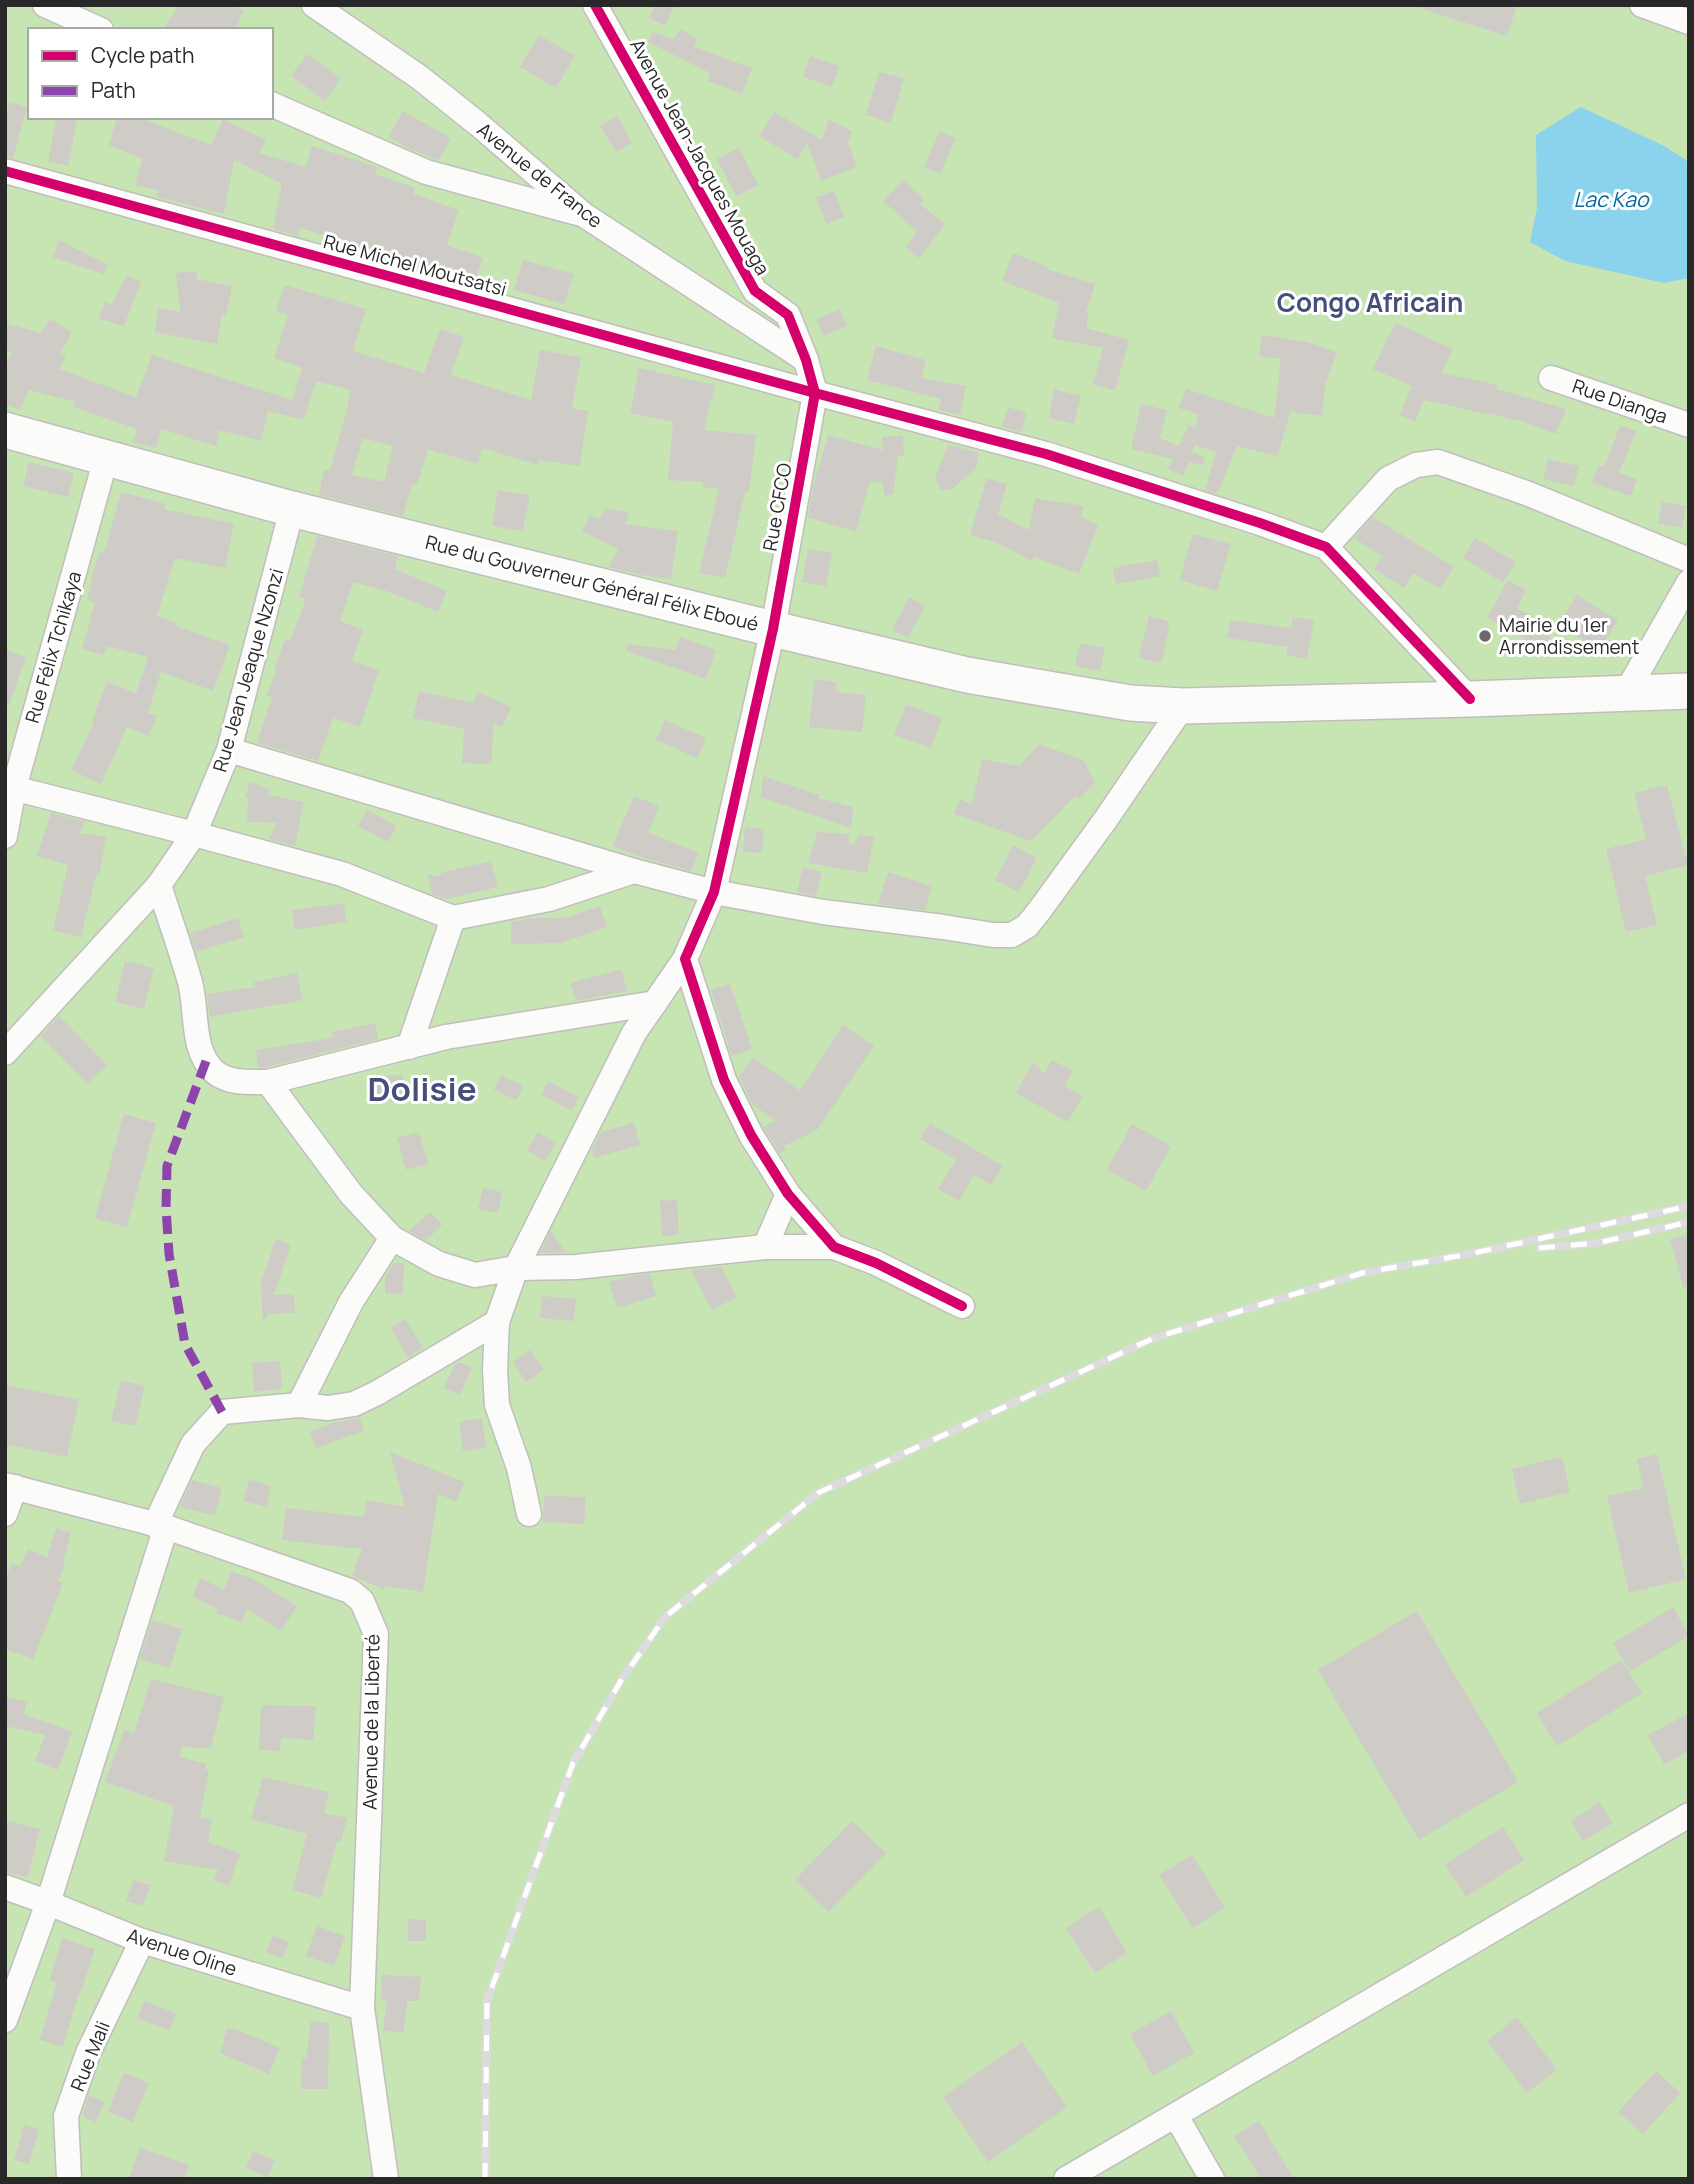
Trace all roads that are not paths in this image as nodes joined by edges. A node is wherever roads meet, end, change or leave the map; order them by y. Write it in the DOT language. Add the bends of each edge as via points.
graph roads {
  1 [pos="45,5"];
  2 [pos="314,5"];
  3 [pos="595,5"];
  4 [pos="1642,5"];
  5 [pos="1689,22"];
  6 [pos="97,28"];
  7 [pos="273,105"];
  8 [pos="5,171"];
  9 [pos="584,215"];
  10 [pos="806,360"];
  11 [pos="1551,377"];
  12 [pos="815,393"];
  13 [pos="1689,425"];
  14 [pos="5,430"];
  15 [pos="106,458"];
  16 [pos="292,509"];
  17 [pos="1326,547"];
  18 [pos="1689,560"];
  19 [pos="1689,582"];
  20 [pos="773,629"];
  21 [pos="1689,691"];
  22 [pos="1626,693"];
  23 [pos="1470,699"];
  24 [pos="1183,706"];
  25 [pos="229,750"];
  26 [pos="10,787"];
  27 [pos="194,834"];
  28 [pos="5,836"];
  29 [pos="634,871"];
  30 [pos="159,885"];
  31 [pos="714,892"];
  32 [pos="453,918"];
  33 [pos="685,959"];
  34 [pos="655,1003"];
  35 [pos="409,1047"];
  36 [pos="5,1053"];
  37 [pos="268,1082"];
  38 [pos="789,1194"];
  39 [pos="392,1238"];
  40 [pos="765,1247"];
  41 [pos="834,1247"];
  42 [pos="516,1268"];
  43 [pos="962,1306"];
  44 [pos="497,1322"];
  45 [pos="299,1405"];
  46 [pos="10,1486"];
  47 [pos="5,1514"];
  48 [pos="529,1514"];
  49 [pos="160,1526"];
  50 [pos="1689,1815"];
  51 [pos="5,1887"];
  52 [pos="48,1903"];
  53 [pos="142,1941"];
  54 [pos="362,2008"];
  55 [pos="5,2020"];
  56 [pos="1175,2116"];
  57 [pos="69,2179"];
  58 [pos="386,2179"];
  59 [pos="1066,2179"];
  60 [pos="1212,2179"];
  1 -- 6 [label="street"];
  2 -- 9 [label="street, Avenue de France" via="419,77"];
  3 -- 10 [label="street, Avenue Jean-Jacques Mouaga" via="755,291 788,315"];
  4 -- 5 [label="street"];
  7 -- 9 [label="street" via="426,172"];
  8 -- 12 [label="street, Rue Michel Moutsatsi"];
  9 -- 10 [label="street, Avenue de France"];
  10 -- 12 [label="street, Avenue Jean-Jacques Mouaga"];
  11 -- 13 [label="street, Rue Dianga"];
  12 -- 17 [label="street, Rue Michel Moutsatsi" via="1046,453"];
  12 -- 20 [label="street, Rue CFCO"];
  14 -- 15 [label="main road, Rue du Gouverneur Général Félix Eboué"];
  15 -- 16 [label="main road, Rue du Gouverneur Général Félix Eboué"];
  15 -- 26 [label="street, Rue Félix Tchikaya"];
  16 -- 20 [label="main road, Rue du Gouverneur Général Félix Eboué"];
  16 -- 25 [label="street, Rue Jean Jeaque Nzonzi"];
  17 -- 18 [label="street" via="1388,479 1416,464 1438,462 1530,494"];
  17 -- 23 [label="street"];
  19 -- 22 [label="street"];
  20 -- 24 [label="main road, Rue du Gouverneur Général Félix Eboué" via="967,675 1130,703"];
  20 -- 31 [label="street, Rue CFCO"];
  21 -- 22 [label="main road, Rue du Gouverneur Général Félix Eboué"];
  22 -- 23 [label="main road, Rue du Gouverneur Général Félix Eboué"];
  23 -- 24 [label="main road, Rue du Gouverneur Général Félix Eboué"];
  24 -- 31 [label="street" via="1039,911 1012,935 823,912"];
  25 -- 27 [label="street, Rue Jean Jeaque Nzonzi"];
  25 -- 29 [label="street"];
  26 -- 27 [label="street"];
  26 -- 28 [label="street, Rue Félix Tchikaya"];
  27 -- 30 [label="street, Rue Jean Jeaque Nzonzi"];
  27 -- 32 [label="street" via="342,874"];
  29 -- 31 [label="street"];
  29 -- 32 [label="street" via="549,899"];
  30 -- 36 [label="street, Rue Jean Jeaque Nzonzi"];
  30 -- 37 [label="street" via="191,985 195,1024 206,1061 230,1081"];
  31 -- 33 [label="street, Rue CFCO"];
  32 -- 35 [label="street"];
  33 -- 34 [label="street, Rue CFCO"];
  33 -- 38 [label="street" via="724,1080 751,1135"];
  34 -- 35 [label="street"];
  34 -- 42 [label="street, Rue CFCO" via="634,1033"];
  35 -- 37 [label="street"];
  37 -- 39 [label="street" via="351,1194"];
  38 -- 40 [label="street"];
  38 -- 41 [label="street"];
  39 -- 42 [label="street" via="439,1264 475,1275"];
  39 -- 45 [label="street" via="351,1302"];
  40 -- 41 [label="street"];
  40 -- 42 [label="street" via="576,1267"];
  41 -- 43 [label="street"];
  42 -- 44 [label="street, Rue CFCO"];
  44 -- 45 [label="street" via="354,1404 328,1408"];
  44 -- 48 [label="street, Rue CFCO" via="497,1405"];
  45 -- 49 [label="street" via="222,1412 192,1444"];
  46 -- 47 [label="street"];
  46 -- 49 [label="street, Avenue de la Liberté"];
  49 -- 52 [label="street"];
  49 -- 54 [label="street, Avenue de la Liberté" via="350,1591 369,1615 376,1634"];
  50 -- 56 [label="street"];
  51 -- 52 [label="street, Avenue Oline"];
  52 -- 53 [label="street, Avenue Oline"];
  52 -- 55 [label="street"];
  53 -- 54 [label="street, Avenue Oline"];
  53 -- 57 [label="street, Rue Mali" via="88,2053 66,2116"];
  54 -- 58 [label="street, Avenue de la Liberté"];
  56 -- 59 [label="street"];
  56 -- 60 [label="street"];
}
